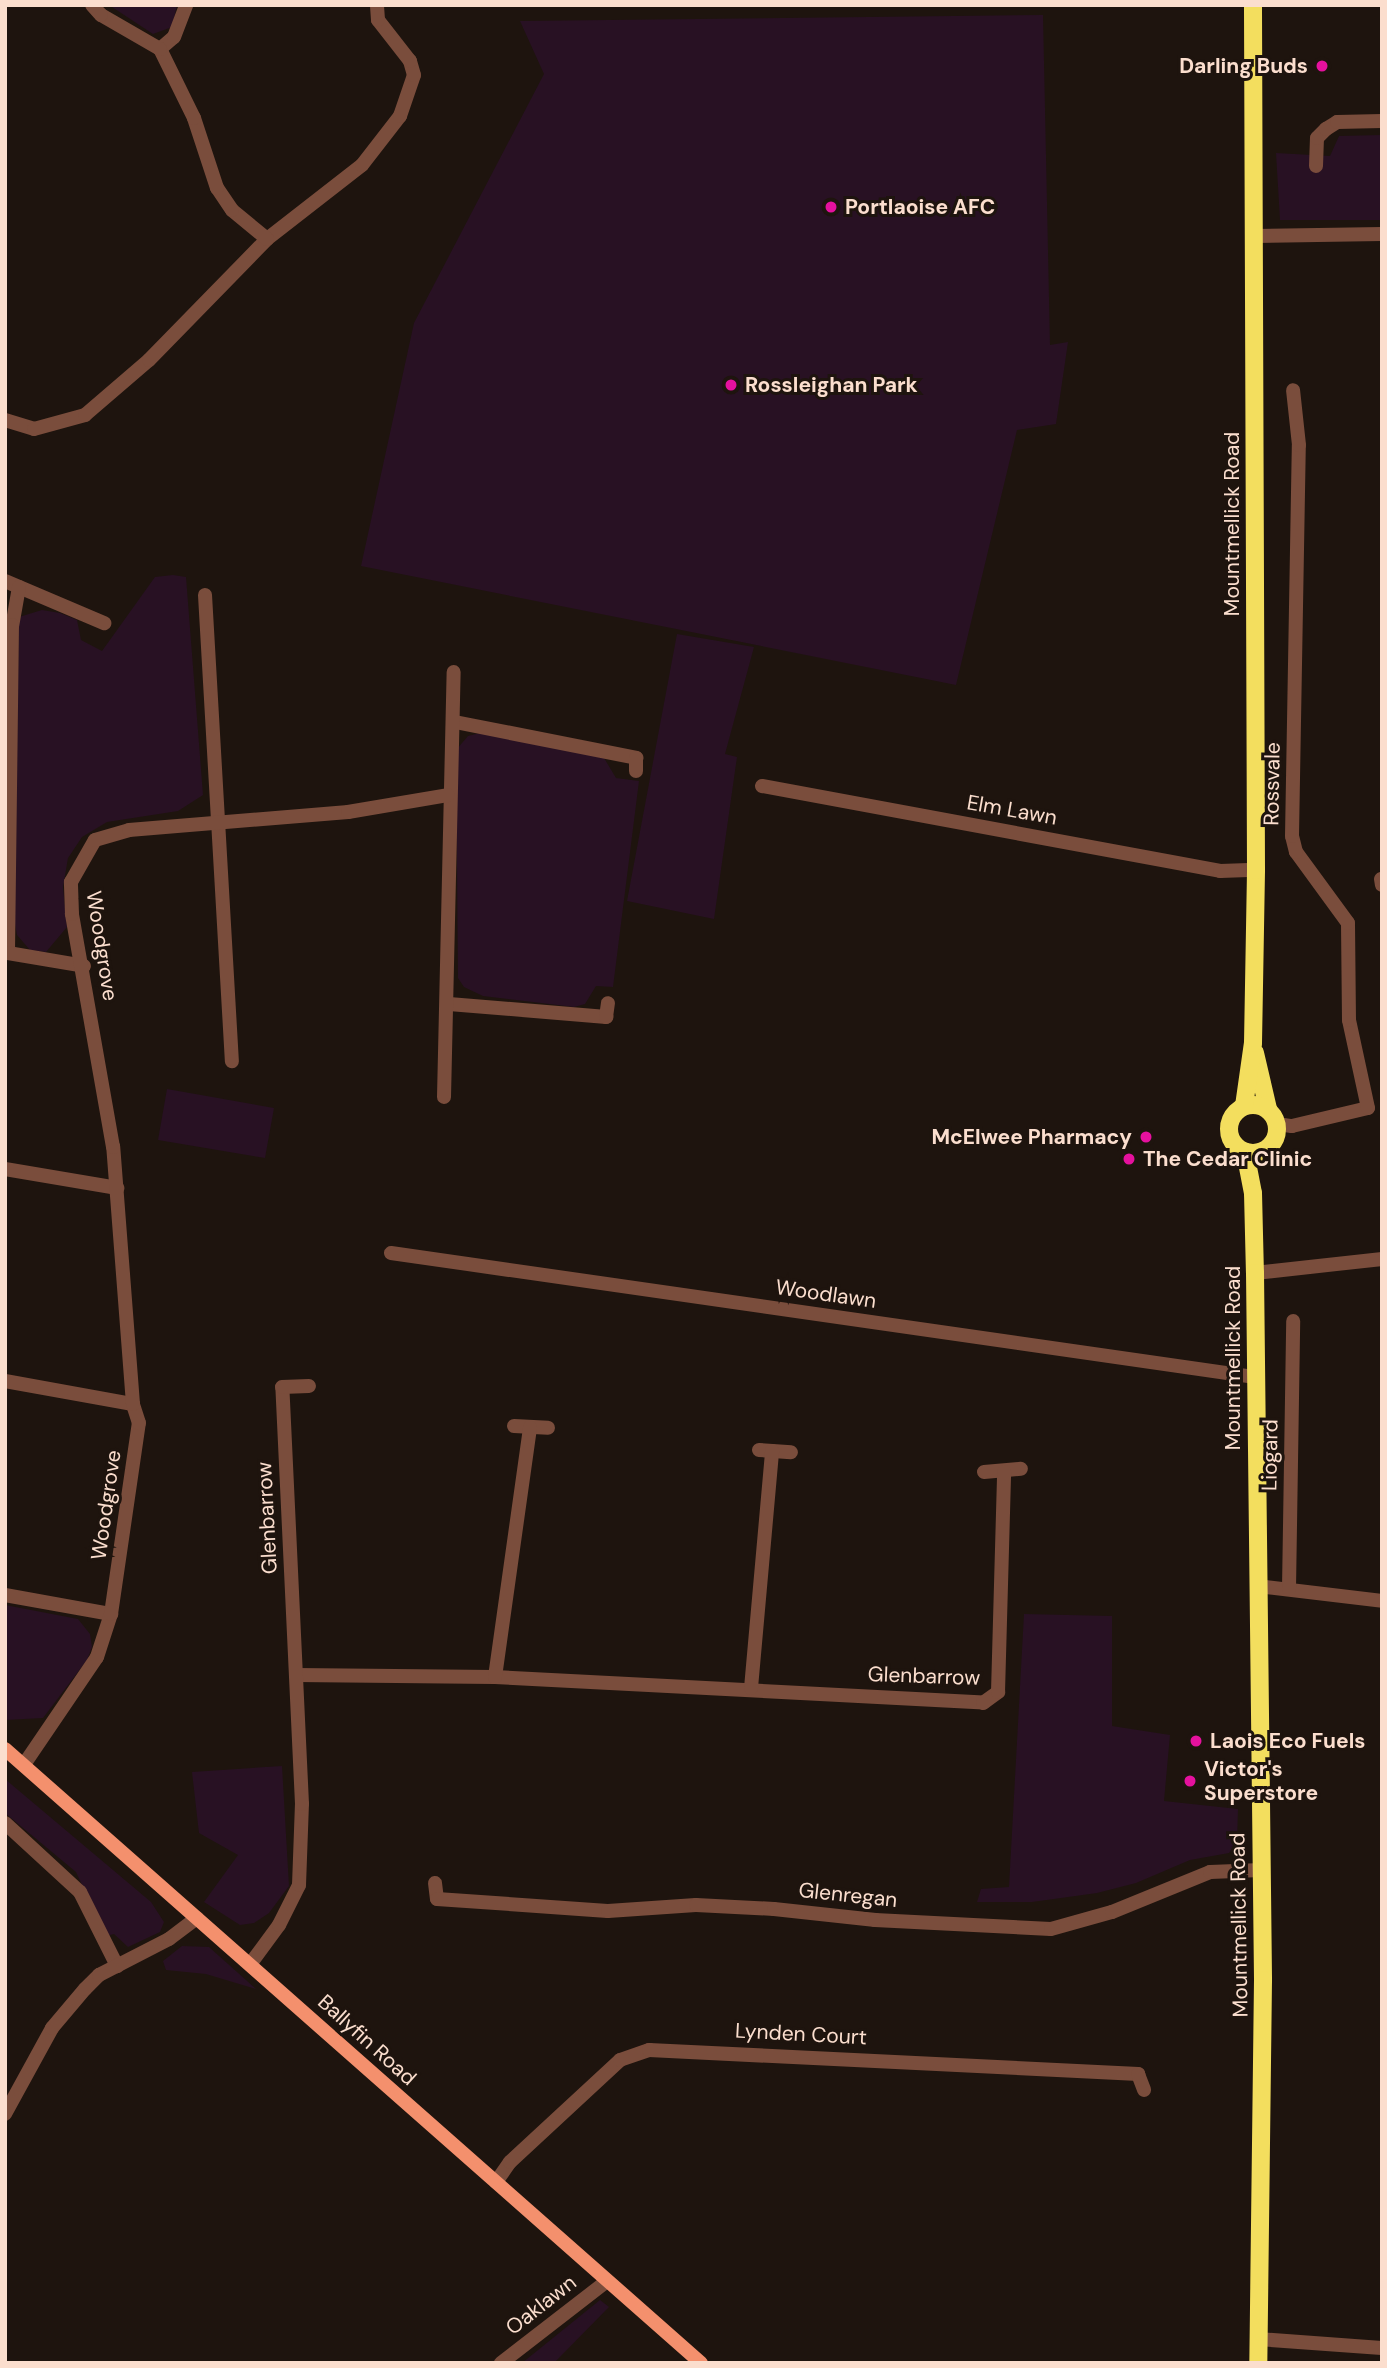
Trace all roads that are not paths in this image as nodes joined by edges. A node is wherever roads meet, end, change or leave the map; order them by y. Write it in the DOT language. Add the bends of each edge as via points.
graph roads {
  1 [pos="92,5"];
  2 [pos="186,5"];
  3 [pos="377,5"];
  4 [pos="1253,5"];
  5 [pos="160,49"];
  6 [pos="1382,121"];
  7 [pos="1316,166"];
  8 [pos="1382,234"];
  9 [pos="1255,236"];
  10 [pos="267,239"];
  11 [pos="1293,390"];
  12 [pos="5,420"];
  13 [pos="12,584"];
  14 [pos="205,595"];
  15 [pos="104,623"];
  16 [pos="454,672"];
  17 [pos="455,722"];
  18 [pos="636,771"];
  19 [pos="762,786"];
  20 [pos="448,795"];
  21 [pos="219,821"];
  22 [pos="1256,870"];
  23 [pos="84,965"];
  24 [pos="608,1003"];
  25 [pos="449,1004"];
  26 [pos="1252,1043"];
  27 [pos="232,1061"];
  28 [pos="444,1097"];
  29 [pos="1244,1106"];
  30 [pos="1375,1106"];
  31 [pos="1273,1117"];
  32 [pos="1266,1149"];
  33 [pos="1245,1152"];
  34 [pos="5,1169"];
  35 [pos="117,1188"];
  36 [pos="1253,1193"];
  37 [pos="391,1253"];
  38 [pos="1382,1259"];
  39 [pos="1255,1273"];
  40 [pos="1293,1321"];
  41 [pos="1255,1377"];
  42 [pos="5,1381"];
  43 [pos="309,1386"];
  44 [pos="133,1404"];
  45 [pos="514,1426"];
  46 [pos="530,1427"];
  47 [pos="548,1428"];
  48 [pos="792,1452"];
  49 [pos="1021,1469"];
  50 [pos="984,1472"];
  51 [pos="1004,1472"];
  52 [pos="1257,1586"];
  53 [pos="1289,1588"];
  54 [pos="5,1595"];
  55 [pos="1382,1601"];
  56 [pos="111,1614"];
  57 [pos="296,1675"];
  58 [pos="495,1677"];
  59 [pos="751,1688"];
  60 [pos="5,1749"];
  61 [pos="25,1763"];
  62 [pos="5,1823"];
  63 [pos="1261,1870"];
  64 [pos="435,1883"];
  65 [pos="197,1918"];
  66 [pos="251,1963"];
  67 [pos="117,1966"];
  68 [pos="1144,2090"];
  69 [pos="5,2114"];
  70 [pos="496,2182"];
  71 [pos="607,2281"];
  72 [pos="1258,2339"];
  73 [pos="1382,2348"];
  74 [pos="501,2363"];
  75 [pos="701,2363"];
  76 [pos="1258,2363"];
  1 -- 5 [label="street" via="101,15"];
  2 -- 5 [label="street" via="184,21"];
  3 -- 10 [label="street" via="378,20 410,61 414,75 400,116 362,165"];
  4 -- 9 [label="main road, Mountmellick Road"];
  5 -- 10 [label="street" via="194,118 217,188 232,210"];
  6 -- 7 [label="street" via="1336,122 1317,138"];
  8 -- 9 [label="street"];
  9 -- 22 [label="main road, Mountmellick Road"];
  10 -- 12 [label="street" via="149,360 85,415 34,429"];
  11 -- 30 [label="street, Rossvale" via="1299,445 1292,836 1296,852 1348,923 1349,1020"];
  13 -- 15 [label="street"];
  13 -- 23 [label="street" via="8,953"];
  14 -- 21 [label="street"];
  16 -- 17 [label="street"];
  17 -- 18 [label="street" via="636,758"];
  17 -- 20 [label="street"];
  19 -- 22 [label="street, Elm Lawn" via="1220,871"];
  20 -- 21 [label="street, Woodgrove" via="348,812"];
  20 -- 25 [label="street"];
  21 -- 23 [label="street, Woodgrove" via="129,830 94,840 71,882 72,914"];
  21 -- 27 [label="street"];
  22 -- 26 [label="main road, Mountmellick Road"];
  23 -- 35 [label="street, Woodgrove"];
  24 -- 25 [label="street" via="606,1017"];
  25 -- 28 [label="street"];
  26 -- 29 [label="main road, Mountmellick Road"];
  26 -- 31 [label="main road, Mountmellick Road"];
  29 -- 31 [label="main road"];
  29 -- 33 [label="main road" via="1228,1125 1232,1141"];
  30 -- 31 [label="street, Rossvale" via="1292,1126"];
  31 -- 32 [label="main road" via="1275,1141"];
  32 -- 33 [label="main road"];
  32 -- 36 [label="main road, Mountmellick Road"];
  33 -- 36 [label="main road, Mountmellick Road"];
  34 -- 35 [label="street"];
  35 -- 44 [label="street, Woodgrove"];
  36 -- 39 [label="main road, Mountmellick Road"];
  37 -- 41 [label="street, Woodlawn"];
  38 -- 39 [label="street"];
  39 -- 41 [label="main road, Mountmellick Road"];
  40 -- 53 [label="street, Liogard"];
  41 -- 52 [label="main road, Mountmellick Road"];
  42 -- 44 [label="street"];
  43 -- 57 [label="street, Glenbarrow" via="282,1387"];
  44 -- 56 [label="street, Woodgrove" via="139,1423"];
  45 -- 46 [label="street"];
  46 -- 47 [label="street"];
  46 -- 58 [label="street"];
  48 -- 59 [label="street" via="765,1451"];
  49 -- 51 [label="street"];
  50 -- 51 [label="street"];
  51 -- 59 [label="street, Glenbarrow" via="998,1692 983,1703"];
  52 -- 53 [label="street"];
  52 -- 63 [label="main road, Mountmellick Road"];
  53 -- 55 [label="street"];
  54 -- 56 [label="street"];
  56 -- 61 [label="street, Woodgrove" via="97,1657"];
  57 -- 58 [label="street, Glenbarrow"];
  57 -- 66 [label="street, Glenbarrow" via="299,1885 279,1925"];
  58 -- 59 [label="street, Glenbarrow"];
  60 -- 61 [label="street, Ballyfin Road"];
  61 -- 65 [label="street, Ballyfin Road"];
  62 -- 67 [label="street" via="80,1892"];
  63 -- 64 [label="street, Glenregan" via="1210,1872 1112,1913 1051,1929 696,1905 608,1911 437,1899"];
  63 -- 72 [label="main road, Mountmellick Road"];
  65 -- 66 [label="street, Ballyfin Road"];
  65 -- 67 [label="street" via="169,1939"];
  66 -- 70 [label="street, Ballyfin Road"];
  67 -- 69 [label="street" via="99,1975 67,2007"];
  68 -- 70 [label="street, Lynden Court" via="1138,2074 649,2050 620,2060 510,2162"];
  70 -- 71 [label="street, Ballyfin Road"];
  71 -- 74 [label="street, Oaklawn"];
  71 -- 75 [label="street, Ballyfin Road"];
  72 -- 73 [label="street"];
  72 -- 76 [label="main road, Mountmellick Road"];
}
